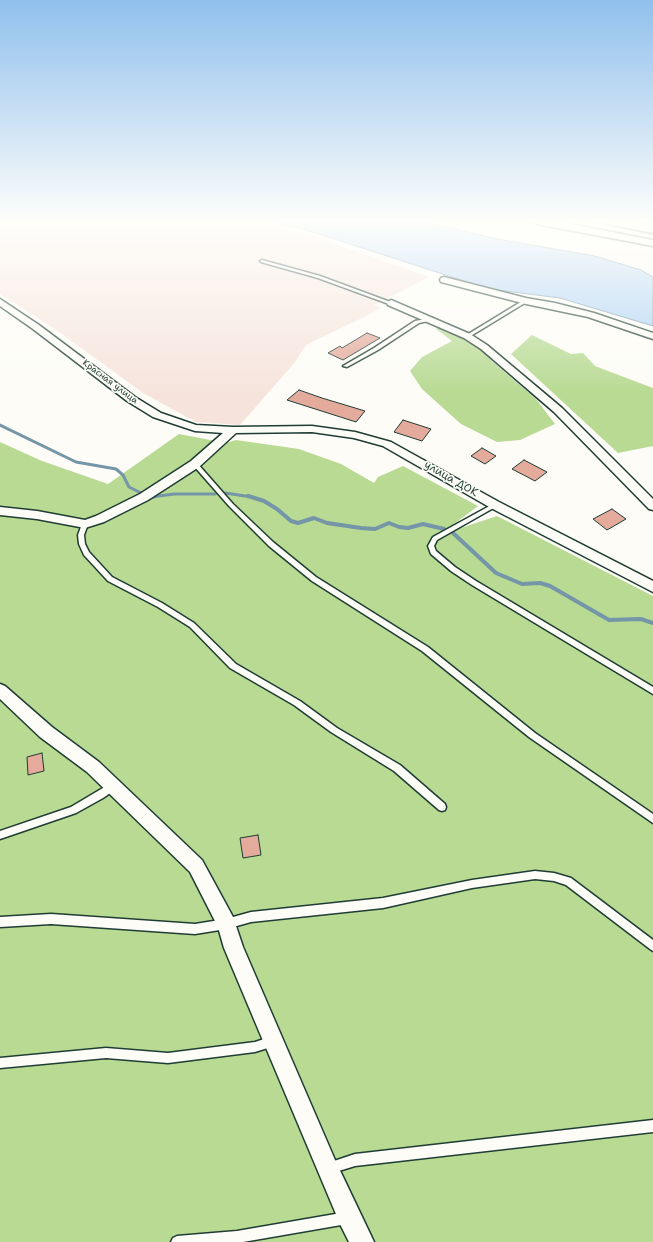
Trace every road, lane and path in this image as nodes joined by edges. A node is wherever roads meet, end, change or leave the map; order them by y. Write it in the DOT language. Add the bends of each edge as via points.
graph roads {
  1 [pos="324,279"];
  2 [pos="444,280"];
  3 [pos="526,301"];
  4 [pos="0,302"];
  5 [pos="391,303"];
  6 [pos="431,320"];
  7 [pos="467,336"];
  8 [pos="653,336"];
  9 [pos="345,366"];
  10 [pos="233,430"];
  11 [pos="195,464"];
  12 [pos="495,505"];
  13 [pos="653,506"];
  14 [pos="0,511"];
  15 [pos="85,524"];
  16 [pos="653,586"];
  17 [pos="0,690"];
  18 [pos="653,692"];
  19 [pos="114,786"];
  20 [pos="442,807"];
  21 [pos="653,819"];
  22 [pos="0,835"];
  23 [pos="0,922"];
  24 [pos="226,924"];
  25 [pos="653,946"];
  26 [pos="273,1041"];
  27 [pos="0,1064"];
  28 [pos="653,1126"];
  29 [pos="327,1168"];
  30 [pos="349,1218"];
  31 [pos="177,1242"];
  32 [pos="362,1242"];
  1 -- 5 [label="lane"];
  2 -- 3 [label="street"];
  3 -- 7 [label="lane"];
  3 -- 8 [label="street" via="591,314"];
  4 -- 10 [label="street, Красная улица" via="131,399 157,415 195,428"];
  5 -- 6 [label="street"];
  6 -- 7 [label="street"];
  6 -- 9 [label="lane" via="417,322"];
  7 -- 13 [label="street" via="484,347 558,410"];
  10 -- 11 [label="street"];
  10 -- 12 [label="street, улица ДОК" via="312,429 336,431 371,439 406,454"];
  11 -- 15 [label="street" via="126,507"];
  11 -- 21 [label="lane" via="226,500 271,544 314,579 425,649 532,735"];
  12 -- 16 [label="street, улица ДОК"];
  12 -- 18 [label="lane" via="435,539 431,546 434,552 453,569"];
  14 -- 15 [label="street"];
  15 -- 20 [label="lane" via="81,536 82,544 110,578 192,625 233,666 297,703 334,730 397,768"];
  17 -- 19 [label="street" via="46,732"];
  19 -- 22 [label="lane" via="73,810"];
  19 -- 24 [label="street" via="196,866"];
  23 -- 24 [label="lane" via="51,919 195,929"];
  24 -- 25 [label="lane" via="251,917 383,903 472,884 535,875 568,881"];
  24 -- 26 [label="street"];
  26 -- 27 [label="lane" via="255,1047 168,1058 106,1053"];
  26 -- 29 [label="street"];
  28 -- 29 [label="lane" via="355,1160"];
  29 -- 30 [label="street"];
  30 -- 31 [label="lane" via="237,1237"];
  30 -- 32 [label="street"];
}
